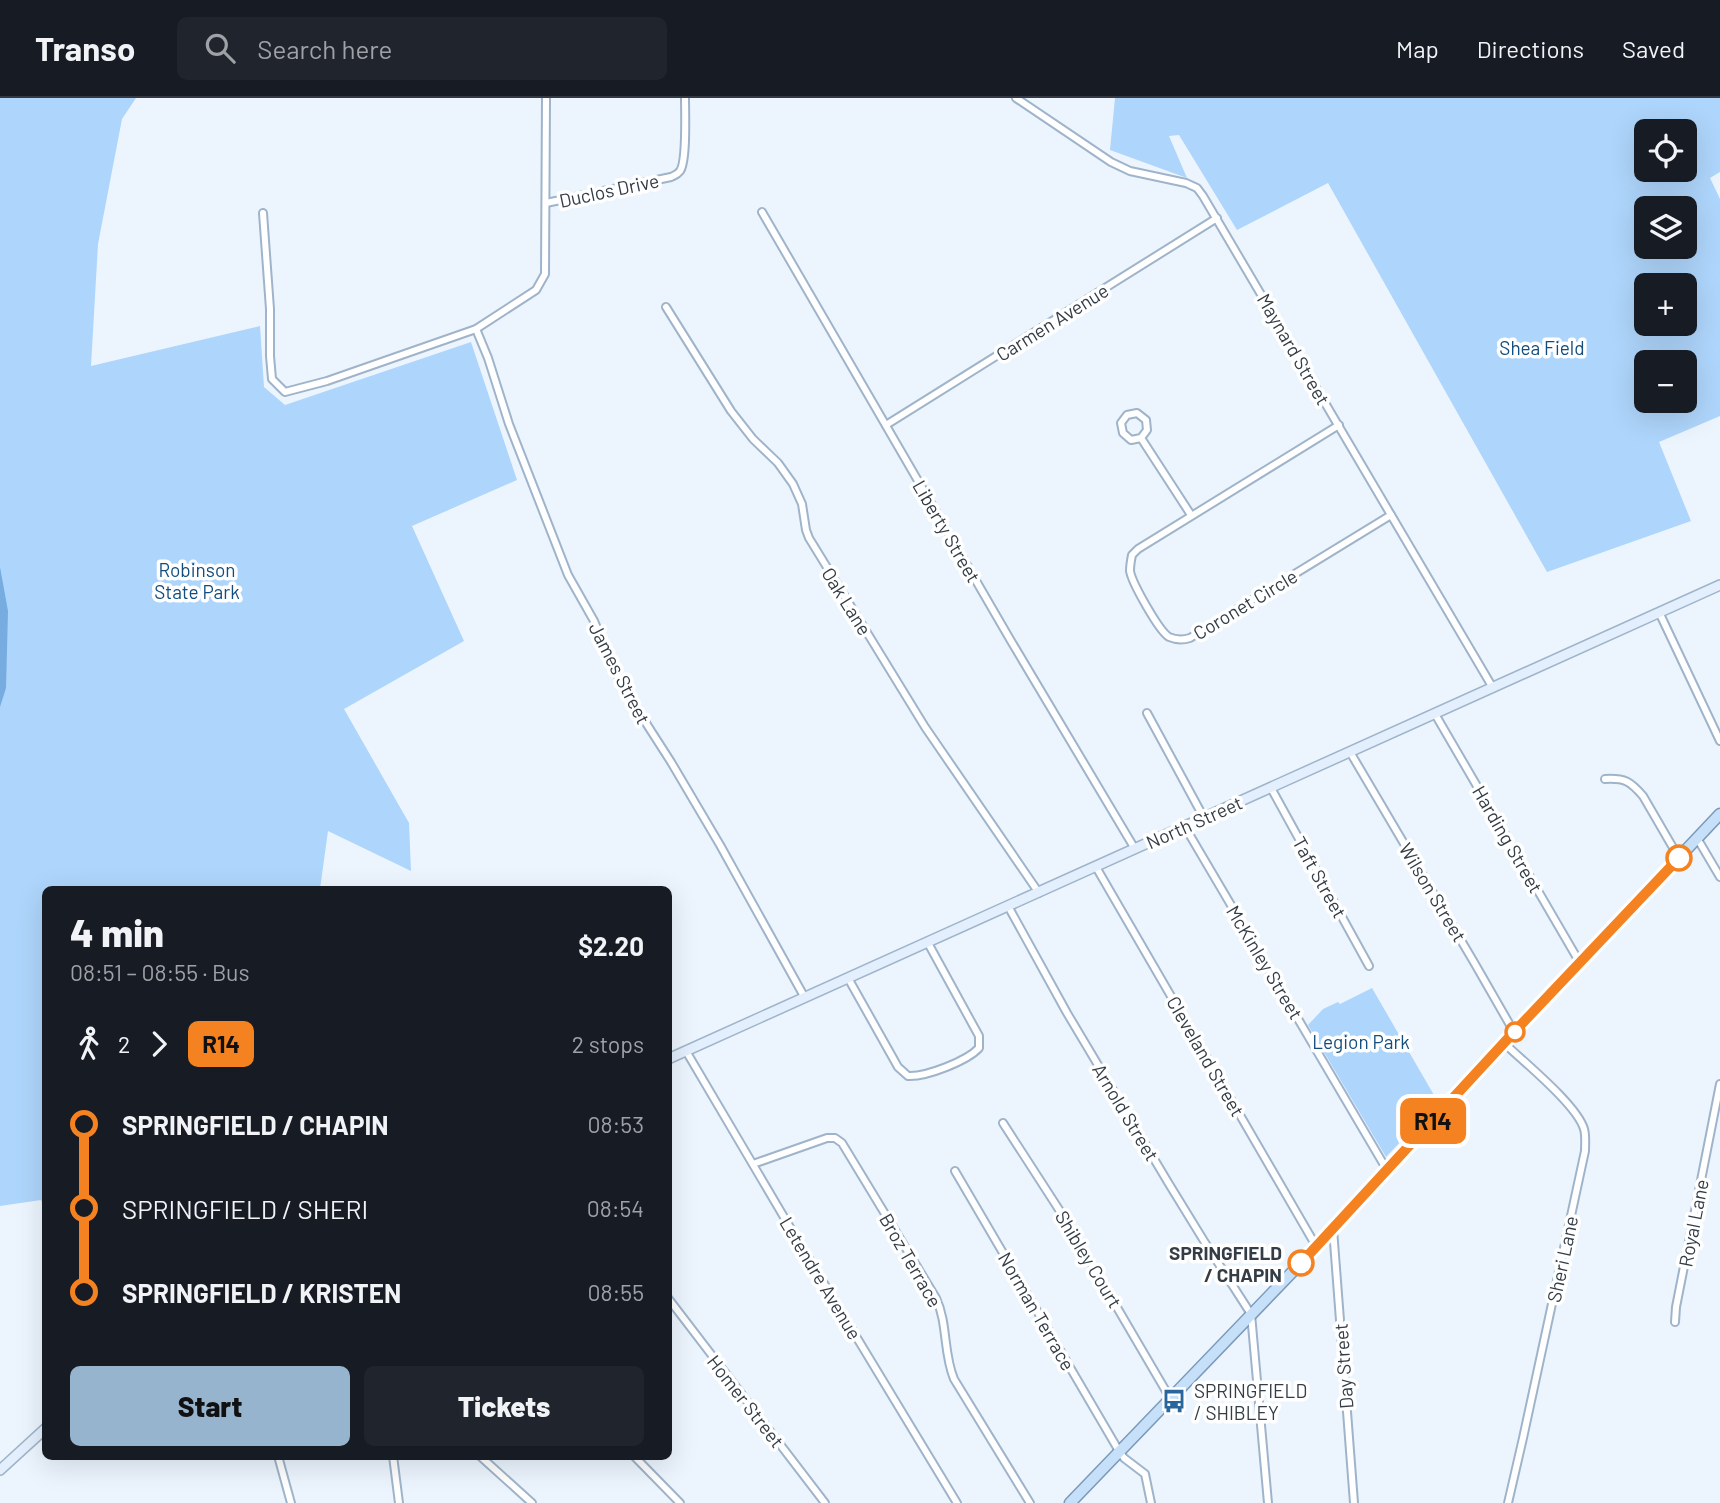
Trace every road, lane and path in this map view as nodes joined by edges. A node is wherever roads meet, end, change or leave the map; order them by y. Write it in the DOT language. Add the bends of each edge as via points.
graph roads {
  1 [pos="546,98"];
  2 [pos="685,98"];
  3 [pos="1016,98"];
  4 [pos="546,203"];
  5 [pos="762,212"];
  6 [pos="263,213"];
  7 [pos="1217,218"];
  8 [pos="667,307"];
  9 [pos="476,329"];
  10 [pos="886,425"];
  11 [pos="1339,425"];
  12 [pos="1141,438"];
  13 [pos="1191,515"];
  14 [pos="1391,515"];
  15 [pos="1720,585"];
  16 [pos="1659,612"];
  17 [pos="1493,688"];
  18 [pos="1147,713"];
  19 [pos="1435,714"];
  20 [pos="1720,741"];
  21 [pos="1350,752"];
  22 [pos="1605,779"];
  23 [pos="1271,788"];
  24 [pos="1720,814"];
  25 [pos="1204,818"];
  26 [pos="1185,827"];
  27 [pos="1698,838"];
  28 [pos="1135,849"];
  29 [pos="1679,858"];
  30 [pos="1096,867"];
  31 [pos="1720,877"];
  32 [pos="1039,893"];
  33 [pos="1009,906"];
  34 [pos="928,943"];
  35 [pos="1580,963"];
  36 [pos="1369,966"];
  37 [pos="848,978"];
  38 [pos="805,998"];
  39 [pos="1514,1032"];
  40 [pos="1504,1043"];
  41 [pos="686,1051"];
  42 [pos="672,1057"];
  43 [pos="1720,1084"];
  44 [pos="1003,1124"];
  45 [pos="753,1164"];
  46 [pos="1388,1170"];
  47 [pos="955,1171"];
  48 [pos="1333,1228"];
  49 [pos="1316,1246"];
  50 [pos="672,1303"];
  51 [pos="676,1309"];
  52 [pos="672,1310"];
  53 [pos="1251,1314"];
  54 [pos="1675,1322"];
  55 [pos="1170,1398"];
  56 [pos="42,1432"];
  57 [pos="1119,1451"];
  58 [pos="279,1460"];
  59 [pos="394,1460"];
  60 [pos="484,1460"];
  61 [pos="638,1460"];
  62 [pos="0,1470"];
  63 [pos="291,1503"];
  64 [pos="399,1503"];
  65 [pos="532,1503"];
  66 [pos="680,1503"];
  67 [pos="825,1503"];
  68 [pos="957,1503"];
  69 [pos="1030,1503"];
  70 [pos="1070,1503"];
  71 [pos="1152,1503"];
  72 [pos="1268,1503"];
  73 [pos="1354,1503"];
  74 [pos="1504,1503"];
  1 -- 4 [label="street"];
  2 -- 4 [label="street, Duclos Drive" via="684,155 678,174"];
  3 -- 7 [label="street, Maynard Street" via="1111,162 1197,188"];
  4 -- 9 [label="street" via="545,274 536,290"];
  5 -- 10 [label="street, Liberty Street"];
  6 -- 9 [label="street" via="272,379 285,392"];
  7 -- 10 [label="street, Carmen Avenue"];
  7 -- 11 [label="street, Maynard Street"];
  8 -- 32 [label="street, Oak Lane" via="731,411 793,484 809,538 925,727"];
  9 -- 38 [label="street, James Street" via="568,575 612,665"];
  10 -- 28 [label="street, Liberty Street"];
  11 -- 13 [label="street, Coronet Circle"];
  11 -- 14 [label="street, Maynard Street"];
  12 -- 12 [label="street" via="1147,430 1146,420 1138,413 1127,415 1121,423 1122,433 1131,440"];
  12 -- 13 [label="street"];
  13 -- 14 [label="street, Coronet Circle" via="1146,543 1130,562 1134,582 1162,630 1167,636 1185,640"];
  14 -- 17 [label="street, Maynard Street"];
  15 -- 16 [label="main road, North Street"];
  16 -- 17 [label="main road, North Street"];
  16 -- 20 [label="street"];
  17 -- 19 [label="main road, North Street"];
  18 -- 25 [label="street"];
  19 -- 21 [label="main road, North Street"];
  19 -- 35 [label="street, Harding Street"];
  21 -- 23 [label="main road, North Street"];
  21 -- 39 [label="street, Wilson Street"];
  22 -- 29 [label="street" via="1618,778 1636,788"];
  23 -- 25 [label="main road, North Street"];
  23 -- 36 [label="street, Taft Street"];
  24 -- 27 [label="main road"];
  25 -- 26 [label="main road, North Street"];
  26 -- 28 [label="main road, North Street"];
  26 -- 46 [label="street, McKinley Street"];
  27 -- 29 [label="main road"];
  27 -- 31 [label="street"];
  28 -- 30 [label="main road, North Street"];
  29 -- 35 [label="main road"];
  30 -- 32 [label="main road, North Street"];
  30 -- 49 [label="street, Cleveland Street"];
  32 -- 33 [label="main road, North Street"];
  33 -- 34 [label="main road, North Street"];
  33 -- 53 [label="street, Arnold Street" via="1067,1013"];
  34 -- 37 [label="main road, North Street"];
  34 -- 37 [label="street" via="979,1037 979,1048 923,1076 908,1076 898,1067"];
  35 -- 39 [label="main road"];
  37 -- 38 [label="main road, North Street"];
  38 -- 41 [label="main road, North Street"];
  39 -- 40 [label="main road"];
  40 -- 46 [label="main road"];
  40 -- 74 [label="street, Sheri Lane" via="1572,1109 1581,1123 1585,1151 1523,1438"];
  41 -- 42 [label="main road, North Street"];
  41 -- 45 [label="street, Letendre Avenue"];
  43 -- 54 [label="street, Royal Lane"];
  44 -- 55 [label="street, Shibley Court" via="1067,1222"];
  45 -- 68 [label="street, Letendre Avenue"];
  45 -- 69 [label="street, Broz Terrace" via="827,1138 842,1143 936,1298 954,1379"];
  46 -- 48 [label="main road"];
  47 -- 57 [label="street, Norman Terrace"];
  48 -- 49 [label="main road"];
  48 -- 73 [label="street, Day Street"];
  49 -- 53 [label="main road"];
  50 -- 51 [label="street, Homer Street"];
  51 -- 52 [label="street"];
  51 -- 67 [label="street, Homer Street"];
  53 -- 55 [label="main road"];
  53 -- 72 [label="street"];
  55 -- 57 [label="main road"];
  56 -- 62 [label="main road"];
  57 -- 70 [label="main road"];
  57 -- 71 [label="street, Norman Terrace" via="1145,1474"];
  58 -- 63 [label="street"];
  59 -- 64 [label="street"];
  60 -- 65 [label="street"];
  61 -- 66 [label="street"];
}
